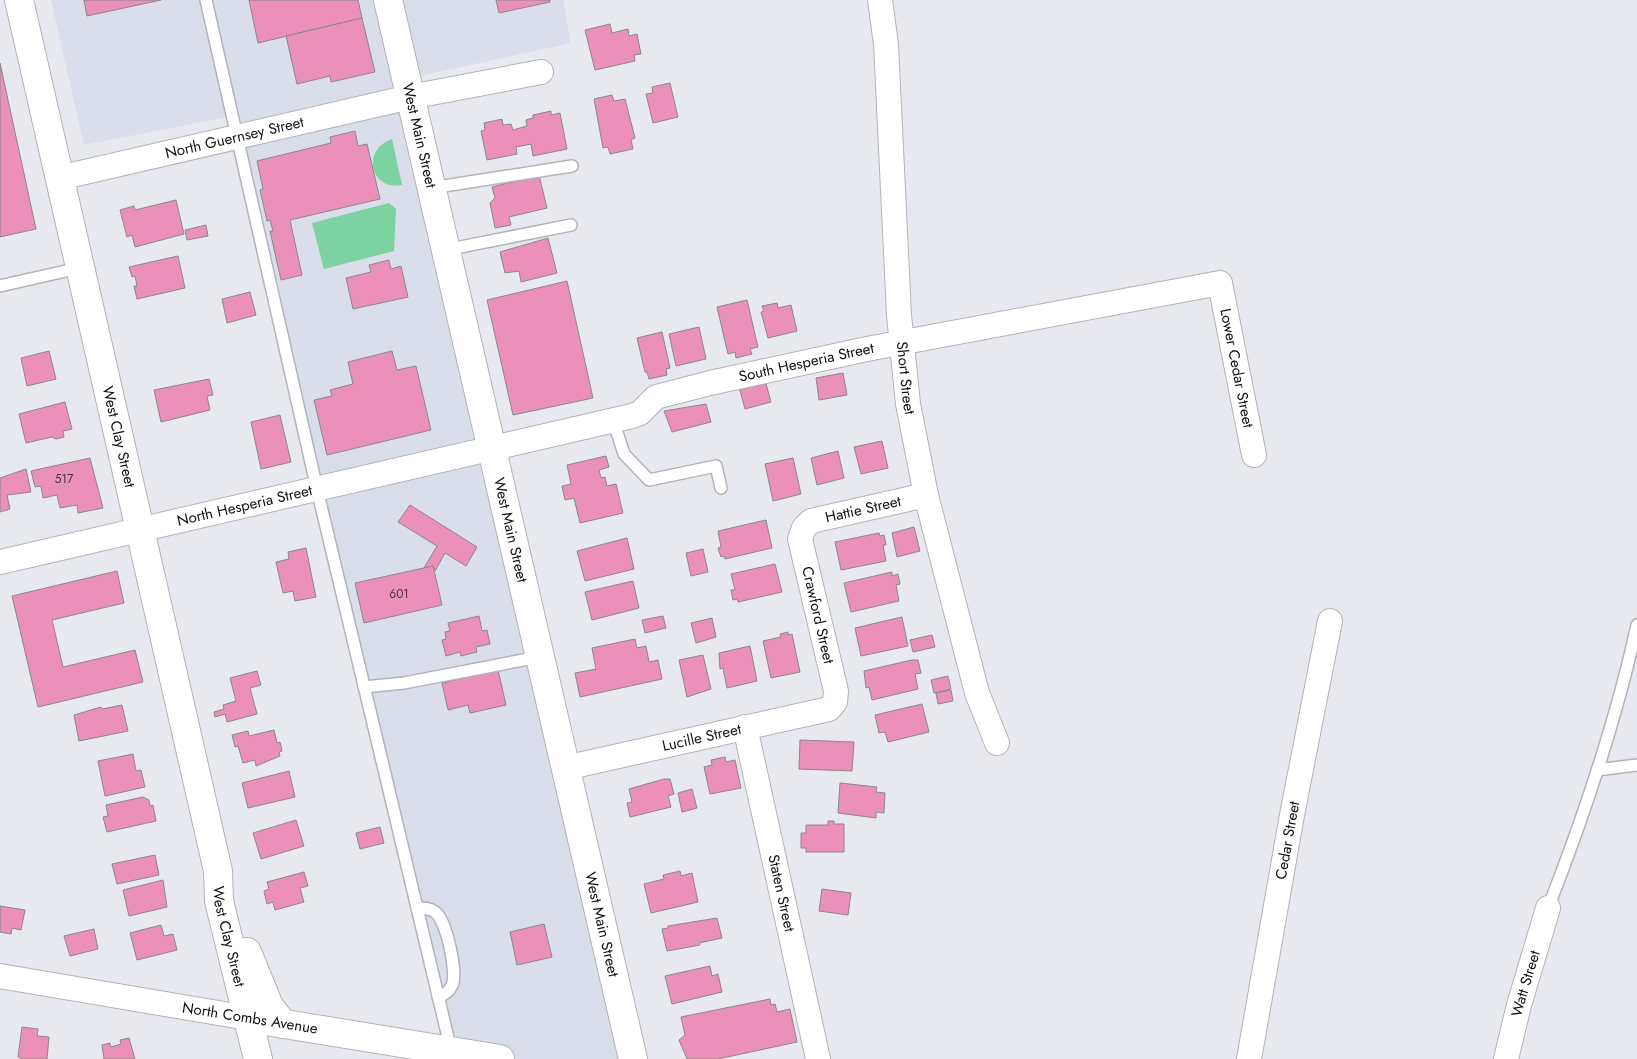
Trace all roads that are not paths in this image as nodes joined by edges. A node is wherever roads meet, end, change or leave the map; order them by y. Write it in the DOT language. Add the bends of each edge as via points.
graph roads {
  1 [pos="19,0"];
  2 [pos="206,0"];
  3 [pos="388,0"];
  4 [pos="880,0"];
  5 [pos="541,72"];
  6 [pos="410,97"];
  7 [pos="237,136"];
  8 [pos="572,166"];
  9 [pos="59,178"];
  10 [pos="430,188"];
  11 [pos="570,225"];
  12 [pos="445,250"];
  13 [pos="79,268"];
  14 [pos="1220,283"];
  15 [pos="0,286"];
  16 [pos="901,344"];
  17 [pos="614,420"];
  18 [pos="491,449"];
  19 [pos="1254,455"];
  20 [pos="721,488"];
  21 [pos="317,490"];
  22 [pos="926,495"];
  23 [pos="804,528"];
  24 [pos="138,531"];
  25 [pos="0,562"];
  26 [pos="1330,621"];
  27 [pos="1637,625"];
  28 [pos="539,657"];
  29 [pos="364,686"];
  30 [pos="835,702"];
  31 [pos="745,727"];
  32 [pos="997,743"];
  33 [pos="1637,765"];
  34 [pos="565,768"];
  35 [pos="1597,770"];
  36 [pos="218,871"];
  37 [pos="417,908"];
  38 [pos="1548,908"];
  39 [pos="0,976"];
  40 [pos="438,997"];
  41 [pos="248,1018"];
  42 [pos="283,1024"];
  43 [pos="452,1055"];
  44 [pos="258,1059"];
  45 [pos="500,1059"];
  46 [pos="633,1059"];
  47 [pos="818,1059"];
  48 [pos="1249,1059"];
  49 [pos="1506,1059"];
  1 -- 9 [label="main road, West Clay Street"];
  2 -- 7 [label="lane"];
  3 -- 6 [label="main road, West Main Street"];
  4 -- 16 [label="street, Short Street" via="891,119"];
  5 -- 6 [label="street, North Guernsey Street"];
  6 -- 7 [label="street, North Guernsey Street"];
  6 -- 10 [label="main road, West Main Street"];
  7 -- 9 [label="street, North Guernsey Street"];
  7 -- 21 [label="lane"];
  8 -- 10 [label="lane"];
  9 -- 13 [label="main road, West Clay Street"];
  10 -- 12 [label="main road, West Main Street"];
  11 -- 12 [label="lane"];
  12 -- 18 [label="main road, West Main Street"];
  13 -- 15 [label="lane"];
  13 -- 24 [label="main road, West Clay Street"];
  14 -- 16 [label="street, South Hesperia Street"];
  14 -- 19 [label="street, Lower Cedar Street"];
  16 -- 17 [label="street, South Hesperia Street" via="656,396 640,413"];
  16 -- 22 [label="street, Short Street" via="908,404"];
  17 -- 18 [label="street, South Hesperia Street"];
  17 -- 20 [label="lane" via="624,454 649,480 716,466"];
  18 -- 21 [label="street, North Hesperia Street"];
  18 -- 28 [label="main road, West Main Street"];
  21 -- 24 [label="street, North Hesperia Street"];
  21 -- 29 [label="lane"];
  22 -- 23 [label="street, Hattie Street" via="810,521"];
  22 -- 32 [label="street, Short Street" via="977,693"];
  23 -- 30 [label="street, Crawford Street" via="800,539 836,691"];
  24 -- 25 [label="street, North Hesperia Street"];
  24 -- 36 [label="main road, West Clay Street"];
  26 -- 48 [label="street, Cedar Street"];
  27 -- 35 [label="lane" via="1625,678"];
  28 -- 29 [label="lane" via="404,683"];
  28 -- 34 [label="main road, West Main Street"];
  29 -- 37 [label="lane"];
  30 -- 31 [label="street, Lucille Street" via="829,710"];
  31 -- 34 [label="street, Lucille Street"];
  31 -- 47 [label="street, Staten Street"];
  33 -- 35 [label="lane"];
  34 -- 46 [label="main road, West Main Street"];
  35 -- 38 [label="lane"];
  36 -- 41 [label="main road, West Clay Street" via="219,901"];
  36 -- 42 [label="main road, West Clay Street" via="226,886 255,975 269,1006"];
  37 -- 40 [label="lane"];
  37 -- 40 [label="lane" via="437,912 443,921 455,971 448,992"];
  38 -- 49 [label="street, Watt Street" via="1518,1005"];
  39 -- 41 [label="street, North Combs Avenue"];
  40 -- 43 [label="lane"];
  41 -- 42 [label="main road, North Combs Avenue"];
  41 -- 44 [label="main road, West Clay Street"];
  42 -- 43 [label="main road, North Combs Avenue"];
  43 -- 45 [label="main road, North Combs Avenue"];
}
